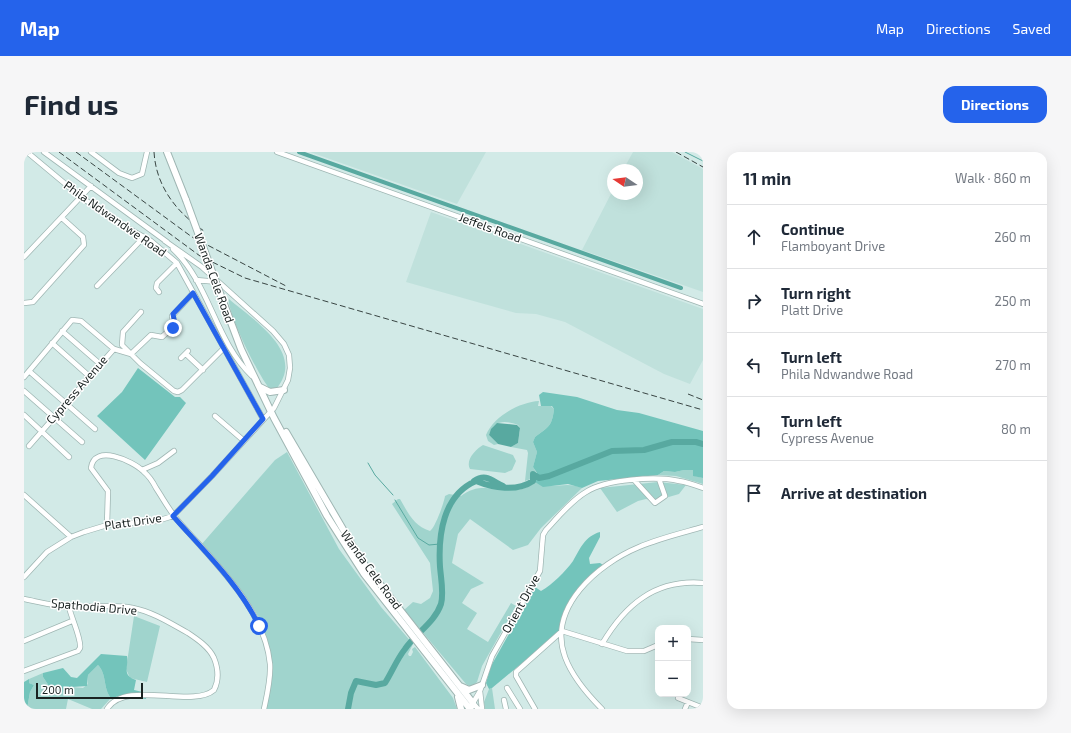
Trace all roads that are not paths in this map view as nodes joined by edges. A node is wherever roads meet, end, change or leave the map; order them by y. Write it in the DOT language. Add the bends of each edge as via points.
graph roads {
  1 [pos="27,152"];
  2 [pos="44,152"];
  3 [pos="91,152"];
  4 [pos="147,152"];
  5 [pos="167,152"];
  6 [pos="277,152"];
  7 [pos="91,186"];
  8 [pos="80,197"];
  9 [pos="62,218"];
  10 [pos="144,237"];
  11 [pos="165,241"];
  12 [pos="24,257"];
  13 [pos="177,263"];
  14 [pos="196,280"];
  15 [pos="218,282"];
  16 [pos="97,286"];
  17 [pos="159,292"];
  18 [pos="193,293"];
  19 [pos="24,303"];
  20 [pos="703,304"];
  21 [pos="141,312"];
  22 [pos="62,331"];
  23 [pos="52,343"];
  24 [pos="114,349"];
  25 [pos="223,349"];
  26 [pos="131,354"];
  27 [pos="181,358"];
  28 [pos="100,364"];
  29 [pos="203,370"];
  30 [pos="29,371"];
  31 [pos="89,376"];
  32 [pos="24,377"];
  33 [pos="255,378"];
  34 [pos="260,387"];
  35 [pos="284,390"];
  36 [pos="24,391"];
  37 [pos="65,403"];
  38 [pos="272,410"];
  39 [pos="24,415"];
  40 [pos="215,416"];
  41 [pos="52,418"];
  42 [pos="263,419"];
  43 [pos="95,429"];
  44 [pos="42,430"];
  45 [pos="243,440"];
  46 [pos="82,442"];
  47 [pos="29,446"];
  48 [pos="174,451"];
  49 [pos="70,457"];
  50 [pos="142,470"];
  51 [pos="659,479"];
  52 [pos="635,481"];
  53 [pos="703,488"];
  54 [pos="24,495"];
  55 [pos="173,516"];
  56 [pos="107,525"];
  57 [pos="703,527"];
  58 [pos="71,537"];
  59 [pos="24,577"];
  60 [pos="703,584"];
  61 [pos="24,599"];
  62 [pos="69,607"];
  63 [pos="72,621"];
  64 [pos="562,631"];
  65 [pos="691,639"];
  66 [pos="703,640"];
  67 [pos="24,641"];
  68 [pos="420,642"];
  69 [pos="602,644"];
  70 [pos="655,646"];
  71 [pos="24,672"];
  72 [pos="458,686"];
  73 [pos="481,688"];
  74 [pos="506,688"];
  75 [pos="457,693"];
  76 [pos="678,698"];
  77 [pos="504,700"];
  78 [pos="138,702"];
  79 [pos="203,702"];
  80 [pos="688,702"];
  81 [pos="471,707"];
  82 [pos="703,708"];
  83 [pos="107,709"];
  84 [pos="264,709"];
  85 [pos="461,709"];
  86 [pos="478,709"];
  87 [pos="482,709"];
  88 [pos="506,709"];
  89 [pos="520,709"];
  90 [pos="535,709"];
  91 [pos="602,709"];
  92 [pos="685,709"];
  1 -- 8 [label="street, Phila Ndwandwe Road"];
  2 -- 7 [label="street, Phila Ndwandwe Road"];
  3 -- 4 [label="street" via="120,173 132,178 142,174"];
  5 -- 33 [label="main road, Wanda Cele Road, bridge" via="241,350"];
  6 -- 20 [label="street, Jeffels Road"];
  7 -- 8 [label="street"];
  7 -- 11 [label="street, Phila Ndwandwe Road"];
  8 -- 9 [label="street"];
  8 -- 10 [label="street, Phila Ndwandwe Road"];
  9 -- 12 [label="street"];
  9 -- 19 [label="street" via="83,238 84,245 33,302"];
  10 -- 13 [label="street, Phila Ndwandwe Road"];
  10 -- 16 [label="street"];
  11 -- 14 [label="street, Phila Ndwandwe Road" via="185,262"];
  11 -- 15 [label="street, Platt Drive" via="202,267"];
  13 -- 17 [label="street" via="157,283 156,288"];
  13 -- 18 [label="street, Phila Ndwandwe Road"];
  14 -- 15 [label="street"];
  14 -- 33 [label="street, Phila Ndwandwe Road" via="226,340 242,365"];
  15 -- 35 [label="street, Platt Drive" via="273,330 284,344 289,355 290,368"];
  18 -- 25 [label="street, Phila Ndwandwe Road"];
  18 -- 26 [label="street" via="173,314 173,328 162,337 151,335"];
  21 -- 26 [label="street" via="123,332 122,345"];
  22 -- 23 [label="street"];
  22 -- 24 [label="street" via="72,320 81,322"];
  22 -- 28 [label="street"];
  23 -- 30 [label="street"];
  23 -- 31 [label="street"];
  24 -- 26 [label="street, Cypress Avenue"];
  24 -- 28 [label="street, Cypress Avenue"];
  25 -- 29 [label="street"];
  25 -- 42 [label="street, Phila Ndwandwe Road"];
  26 -- 29 [label="street" via="178,392"];
  27 -- 29 [label="street" via="187,352"];
  28 -- 31 [label="street, Cypress Avenue"];
  30 -- 32 [label="street"];
  30 -- 37 [label="street"];
  31 -- 37 [label="street, Cypress Avenue"];
  33 -- 34 [label="main road, Wanda Cele Road"];
  34 -- 35 [label="main road" via="270,392"];
  34 -- 38 [label="main road, Wanda Cele Road"];
  35 -- 38 [label="street, Platt Drive"];
  36 -- 41 [label="street"];
  37 -- 41 [label="street, Cypress Avenue"];
  37 -- 43 [label="street"];
  38 -- 42 [label="street, Platt Drive"];
  38 -- 68 [label="main road, Wanda Cele Road" via="340,538 364,574"];
  39 -- 44 [label="street"];
  40 -- 45 [label="street"];
  41 -- 44 [label="street, Cypress Avenue"];
  41 -- 46 [label="street"];
  42 -- 45 [label="street, Platt Drive"];
  44 -- 47 [label="street, Cypress Avenue"];
  44 -- 49 [label="street"];
  45 -- 55 [label="street, Platt Drive"];
  48 -- 50 [label="street" via="158,463"];
  50 -- 55 [label="street"];
  50 -- 56 [label="street" via="111,454 104,454 94,460 92,471 108,491"];
  51 -- 52 [label="street, Orient Drive"];
  51 -- 52 [label="street" via="665,496 655,503"];
  51 -- 53 [label="street, Orient Drive" via="679,481"];
  52 -- 73 [label="street, Orient Drive" via="597,486 585,492 546,530 543,536 540,571 492,656"];
  54 -- 58 [label="street"];
  55 -- 56 [label="street, Platt Drive" via="157,521"];
  55 -- 84 [label="street" via="252,611 265,640 270,663"];
  56 -- 58 [label="street, Platt Drive"];
  57 -- 64 [label="street" via="638,547 599,571 571,602"];
  58 -- 59 [label="street, Platt Drive" via="47,552"];
  60 -- 69 [label="street" via="684,583 668,586 638,600 623,614"];
  61 -- 62 [label="street, Spathodia Drive"];
  62 -- 63 [label="street"];
  62 -- 79 [label="street, Spathodia Drive" via="103,606 139,610 166,620 196,638 211,652 217,670 216,685 209,698"];
  63 -- 67 [label="street"];
  63 -- 71 [label="street" via="81,642 80,648"];
  64 -- 69 [label="street"];
  64 -- 90 [label="street" via="516,672"];
  64 -- 91 [label="street" via="568,664"];
  65 -- 66 [label="street"];
  68 -- 72 [label="main road, Wanda Cele Road"];
  68 -- 75 [label="main road, Wanda Cele Road"];
  69 -- 70 [label="street" via="635,652"];
  72 -- 73 [label="main road" via="469,690"];
  72 -- 81 [label="main road, Wanda Cele Road"];
  73 -- 81 [label="street, Orient Drive"];
  73 -- 87 [label="street"];
  74 -- 89 [label="street"];
  75 -- 81 [label="main road, Wanda Cele Road"];
  75 -- 85 [label="main road"];
  76 -- 80 [label="street"];
  77 -- 88 [label="street"];
  78 -- 83 [label="street" via="119,700 110,704"];
  80 -- 82 [label="street"];
  80 -- 92 [label="street"];
  81 -- 86 [label="street, Wanda Cele Road"];
}
